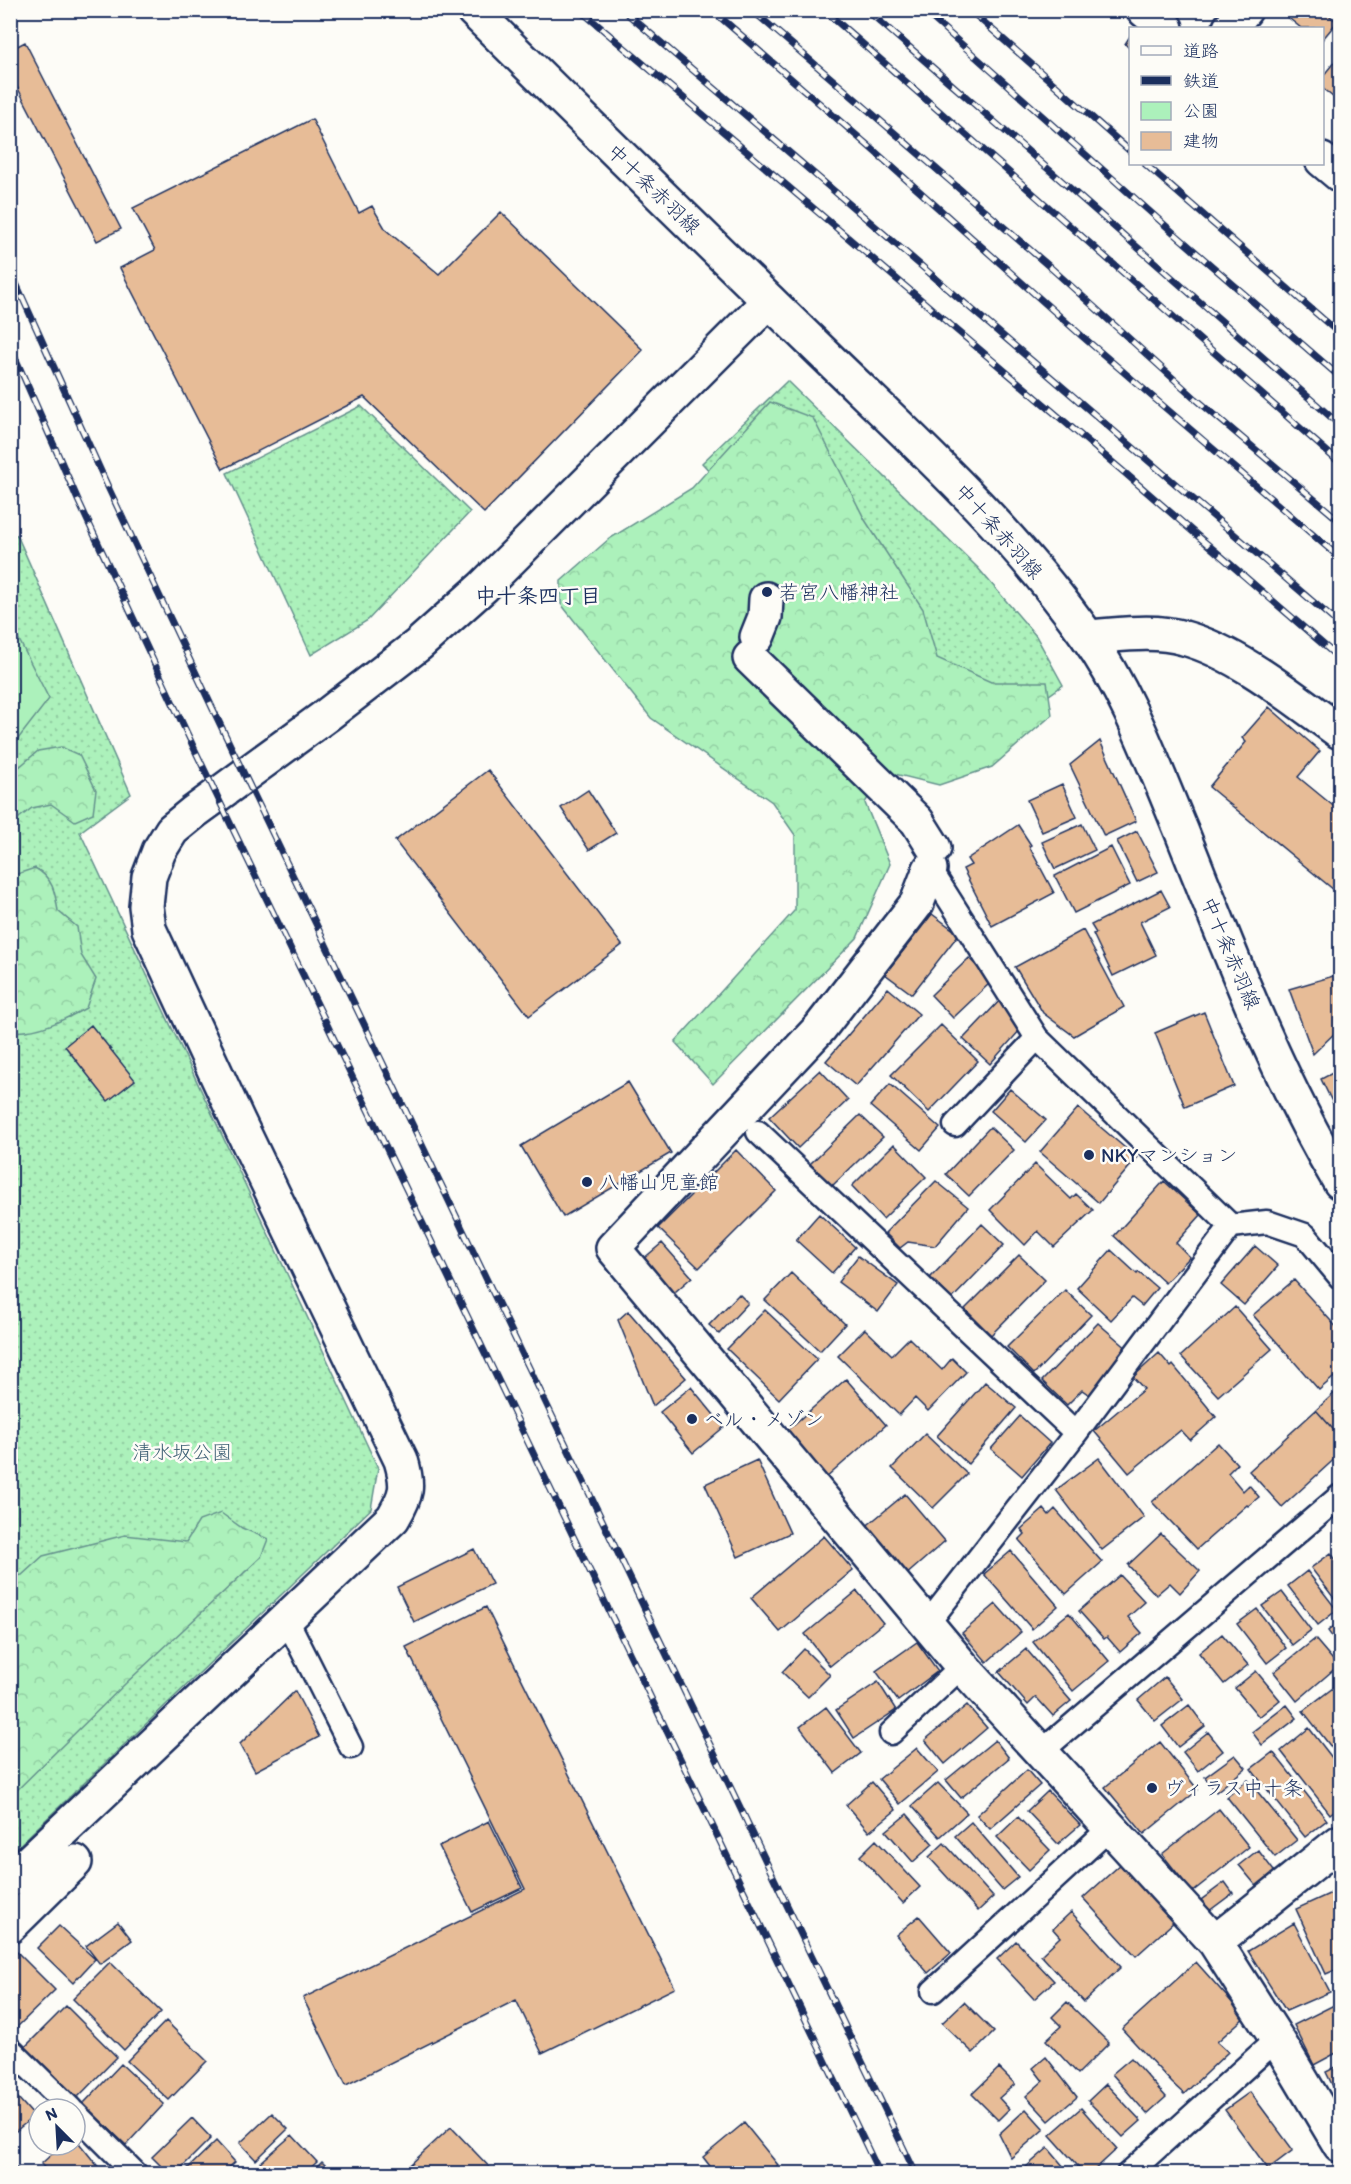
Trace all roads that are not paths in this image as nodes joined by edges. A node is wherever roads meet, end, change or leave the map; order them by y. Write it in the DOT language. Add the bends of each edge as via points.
graph roads {
  1 [pos="473,10"];
  2 [pos="1144,10"];
  3 [pos="1245,10"];
  4 [pos="1165,27"];
  5 [pos="1231,27"];
  6 [pos="1324,161"];
  7 [pos="1341,175"];
  8 [pos="769,301"];
  9 [pos="766,599"];
  10 [pos="1088,637"];
  11 [pos="1341,732"];
  12 [pos="932,859"];
  13 [pos="1037,1038"];
  14 [pos="955,1125"];
  15 [pos="758,1132"];
  16 [pos="1341,1182"];
  17 [pos="1231,1226"];
  18 [pos="1341,1277"];
  19 [pos="1076,1433"];
  20 [pos="1341,1496"];
  21 [pos="286,1618"];
  22 [pos="928,1623"];
  23 [pos="962,1666"];
  24 [pos="891,1733"];
  25 [pos="351,1747"];
  26 [pos="1042,1751"];
  27 [pos="1110,1828"];
  28 [pos="1341,1842"];
  29 [pos="75,1862"];
  30 [pos="10,1881"];
  31 [pos="10,1926"];
  32 [pos="1215,1942"];
  33 [pos="933,1991"];
  34 [pos="1277,2039"];
  35 [pos="10,2049"];
  36 [pos="59,2097"];
  37 [pos="87,2125"];
  38 [pos="1341,2145"];
  39 [pos="136,2174"];
  40 [pos="1128,2174"];
  1 -- 8 [label="street, 中十条赤羽線"];
  2 -- 4 [label="street"];
  3 -- 5 [label="street"];
  6 -- 7 [label="street"];
  8 -- 10 [label="street, 中十条赤羽線" via="1019,549"];
  8 -- 21 [label="street" via="483,587 418,645 172,830 159,851 146,906 149,929 401,1460 407,1480 404,1499 393,1518"];
  9 -- 12 [label="street" via="765,617 753,647 917,821"];
  10 -- 11 [label="street" via="1156,633 1192,640 1255,671"];
  10 -- 16 [label="street, 中十条赤羽線" via="1108,669 1159,777 1288,1088"];
  12 -- 13 [label="lane"];
  12 -- 22 [label="street" via="917,903 820,1028 613,1248"];
  13 -- 14 [label="lane"];
  13 -- 17 [label="lane"];
  15 -- 19 [label="lane"];
  17 -- 18 [label="lane" via="1267,1221 1305,1235"];
  17 -- 19 [label="lane"];
  19 -- 22 [label="lane"];
  20 -- 26 [label="lane"];
  21 -- 25 [label="lane"];
  21 -- 30 [label="street"];
  22 -- 23 [label="street"];
  23 -- 24 [label="lane"];
  23 -- 26 [label="street"];
  26 -- 27 [label="street"];
  27 -- 32 [label="street"];
  27 -- 33 [label="lane"];
  28 -- 32 [label="street"];
  29 -- 31 [label="street"];
  32 -- 34 [label="street"];
  34 -- 38 [label="street"];
  34 -- 40 [label="lane"];
  35 -- 36 [label="lane"];
  37 -- 39 [label="lane"];
}
